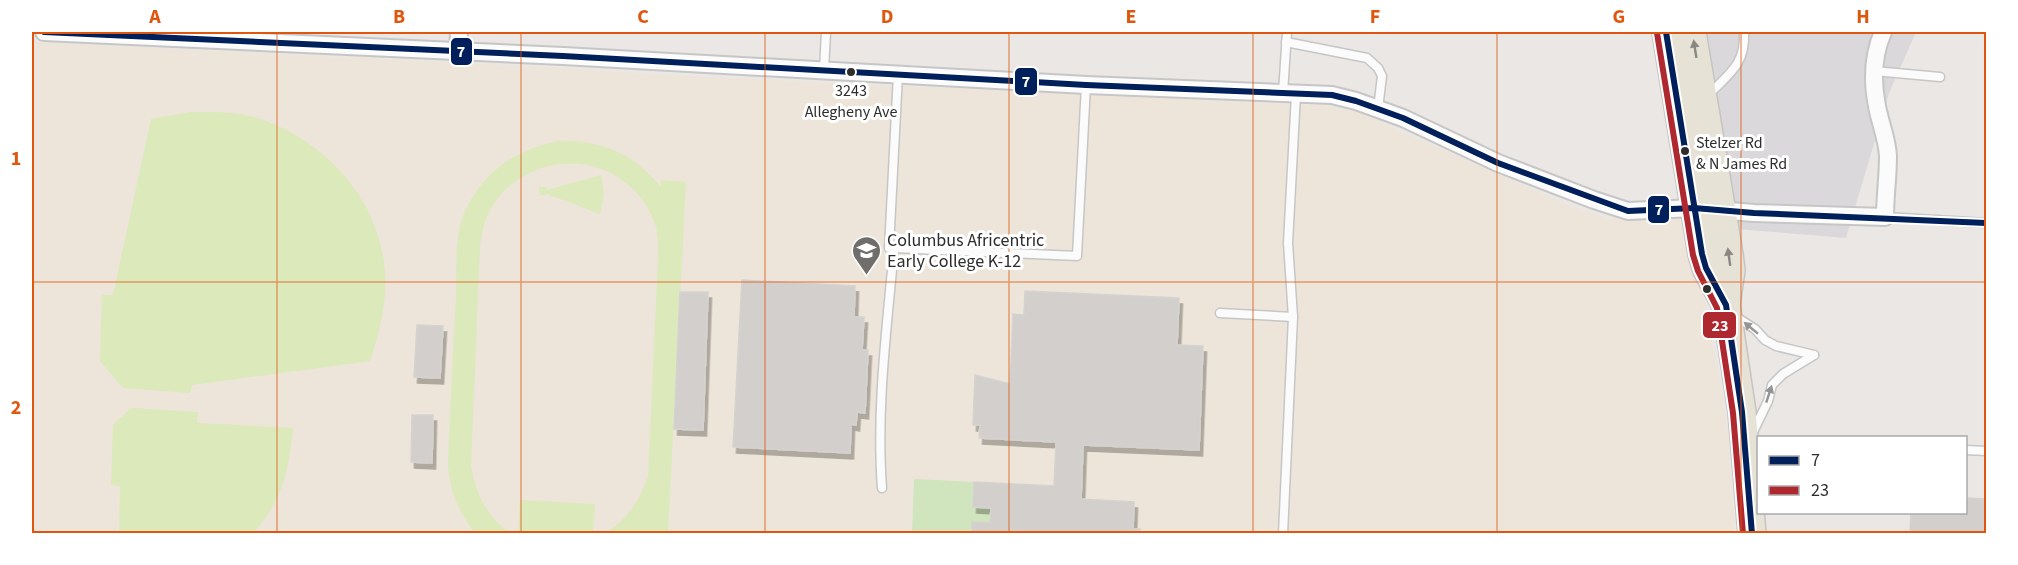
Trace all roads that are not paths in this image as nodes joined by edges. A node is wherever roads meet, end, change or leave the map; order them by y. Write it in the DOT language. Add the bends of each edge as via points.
graph roads {
  1 [pos="44,32"];
  2 [pos="459,32"];
  3 [pos="826,32"];
  4 [pos="1287,32"];
  5 [pos="1666,32"];
  6 [pos="1692,32"];
  7 [pos="1744,32"];
  8 [pos="1884,32"];
  9 [pos="94,33"];
  10 [pos="208,35"];
  11 [pos="301,38"];
  12 [pos="1286,42"];
  13 [pos="458,51"];
  14 [pos="824,70"];
  15 [pos="1874,71"];
  16 [pos="898,74"];
  17 [pos="1940,77"];
  18 [pos="1086,85"];
  19 [pos="1290,94"];
  20 [pos="1703,100"];
  21 [pos="1378,109"];
  22 [pos="1694,208"];
  23 [pos="1721,210"];
  24 [pos="1886,217"];
  25 [pos="1986,223"];
  26 [pos="894,248"];
  27 [pos="1727,308"];
  28 [pos="1220,314"];
  29 [pos="1293,317"];
  30 [pos="1746,448"];
  31 [pos="1967,450"];
  32 [pos="1986,451"];
  33 [pos="882,488"];
  34 [pos="1283,534"];
  35 [pos="1752,534"];
  1 -- 9 [label="street"];
  2 -- 13 [label="street"];
  3 -- 14 [label="lane"];
  4 -- 12 [label="lane"];
  5 -- 22 [label="main road"];
  20 -- 6 [label="main road, one-way"];
  7 -- 20 [label="lane" via="1745,49 1735,67"];
  8 -- 15 [label="street"];
  9 -- 10 [label="street"];
  10 -- 11 [label="street"];
  11 -- 13 [label="street"];
  12 -- 19 [label="lane"];
  12 -- 21 [label="lane" via="1367,58 1374,63 1382,76"];
  13 -- 14 [label="street"];
  14 -- 16 [label="street"];
  15 -- 17 [label="lane"];
  15 -- 24 [label="street" via="1877,108 1888,155"];
  16 -- 18 [label="street"];
  16 -- 26 [label="lane" via="889,248"];
  18 -- 19 [label="street"];
  18 -- 26 [label="lane" via="1077,256"];
  19 -- 21 [label="street" via="1332,95"];
  19 -- 29 [label="lane" via="1288,243"];
  20 -- 23 [label="main road"];
  21 -- 22 [label="street" via="1498,163 1628,211"];
  22 -- 23 [label="street"];
  22 -- 27 [label="main road" via="1706,268"];
  23 -- 24 [label="street"];
  27 -- 23 [label="main road, one-way" via="1731,270"];
  24 -- 25 [label="lane"];
  26 -- 33 [label="lane" via="880,427"];
  27 -- 30 [label="main road"];
  30 -- 27 [label="lane, one-way" via="1772,385 1814,355 1776,346"];
  28 -- 29 [label="lane"];
  29 -- 34 [label="lane"];
  30 -- 35 [label="main road"];
  31 -- 32 [label="lane"];
}
